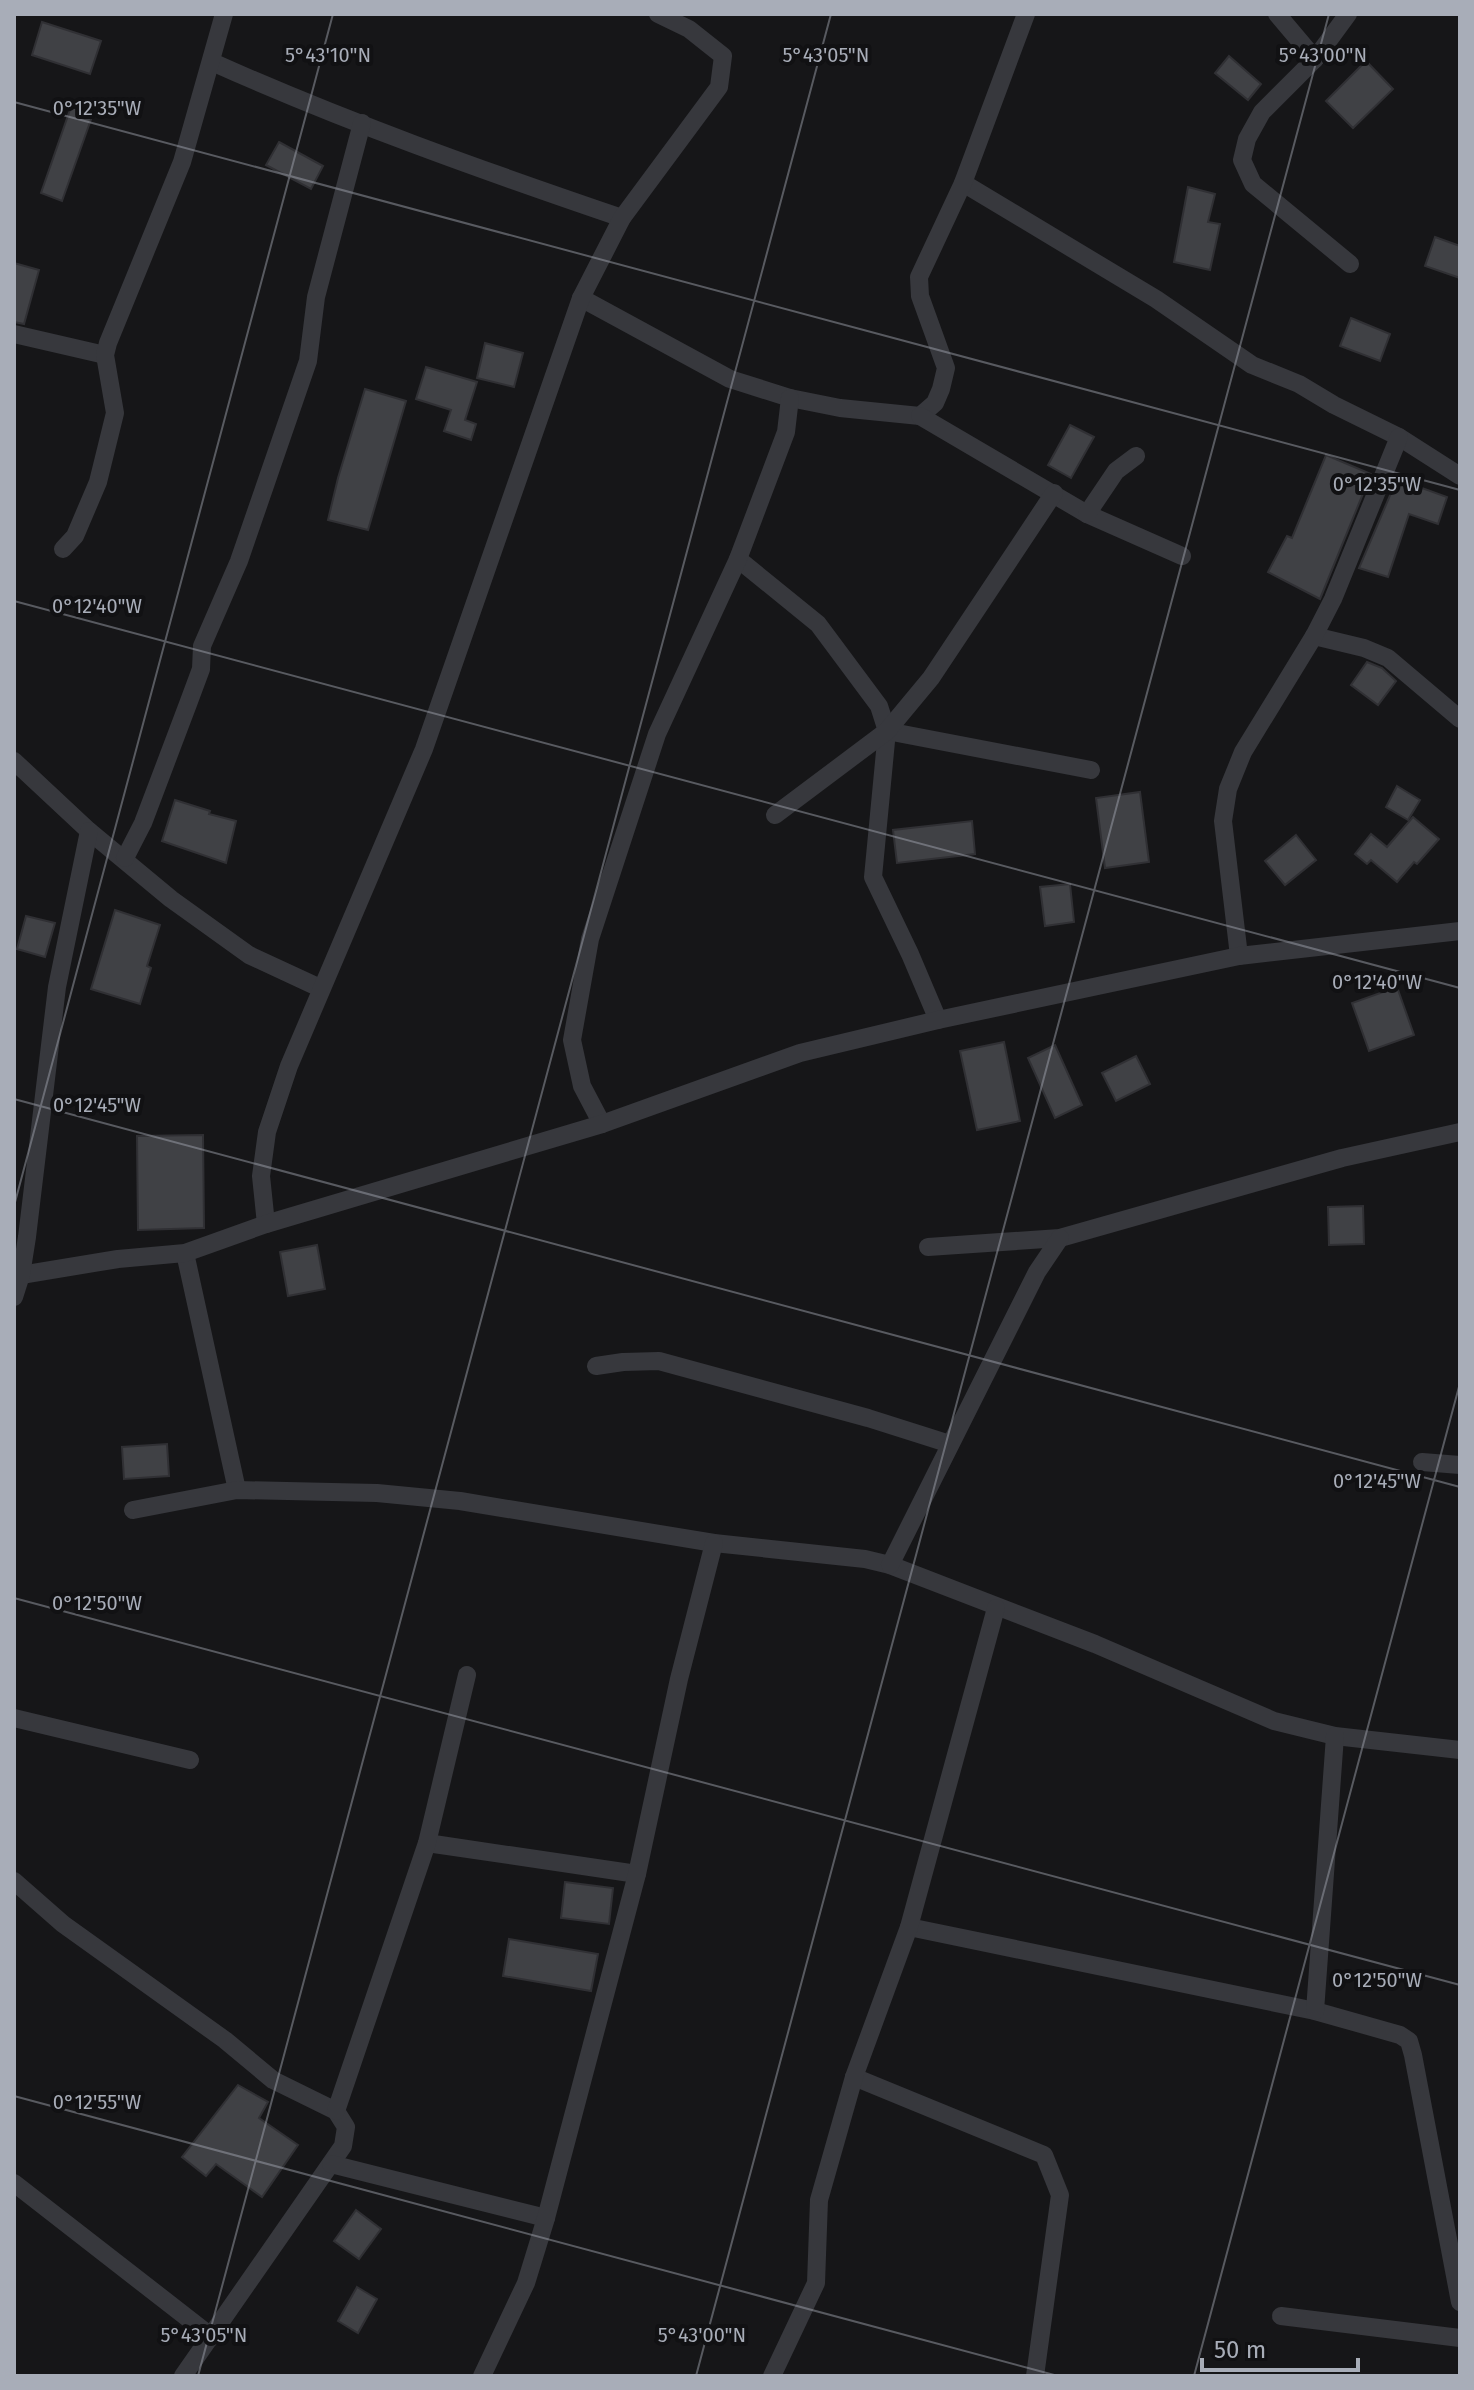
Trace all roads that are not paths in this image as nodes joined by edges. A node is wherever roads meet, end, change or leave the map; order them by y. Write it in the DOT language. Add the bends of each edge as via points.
graph roads {
  1 [pos="224,14"];
  2 [pos="658,14"];
  3 [pos="1026,14"];
  4 [pos="1277,14"];
  5 [pos="1348,14"];
  6 [pos="1315,59"];
  7 [pos="212,62"];
  8 [pos="362,123"];
  9 [pos="963,183"];
  10 [pos="622,218"];
  11 [pos="1350,264"];
  12 [pos="581,298"];
  13 [pos="14,334"];
  14 [pos="105,355"];
  15 [pos="790,398"];
  16 [pos="920,416"];
  17 [pos="1399,437"];
  18 [pos="1136,456"];
  19 [pos="1460,476"];
  20 [pos="1054,493"];
  21 [pos="1087,514"];
  22 [pos="63,549"];
  23 [pos="1182,556"];
  24 [pos="738,559"];
  25 [pos="1314,636"];
  26 [pos="1460,719"];
  27 [pos="887,731"];
  28 [pos="14,761"];
  29 [pos="1091,770"];
  30 [pos="775,815"];
  31 [pos="89,831"];
  32 [pos="125,858"];
  33 [pos="1460,931"];
  34 [pos="1239,956"];
  35 [pos="320,988"];
  36 [pos="938,1020"];
  37 [pos="602,1124"];
  38 [pos="1460,1132"];
  39 [pos="266,1224"];
  40 [pos="1060,1238"];
  41 [pos="928,1247"];
  42 [pos="185,1253"];
  43 [pos="21,1275"];
  44 [pos="14,1297"];
  45 [pos="596,1366"];
  46 [pos="950,1444"];
  47 [pos="1422,1462"];
  48 [pos="1460,1465"];
  49 [pos="237,1490"];
  50 [pos="133,1510"];
  51 [pos="714,1543"];
  52 [pos="890,1565"];
  53 [pos="996,1608"];
  54 [pos="467,1675"];
  55 [pos="14,1718"];
  56 [pos="1335,1736"];
  57 [pos="1460,1750"];
  58 [pos="190,1760"];
  59 [pos="427,1843"];
  60 [pos="637,1874"];
  61 [pos="14,1881"];
  62 [pos="909,1927"];
  63 [pos="1315,2011"];
  64 [pos="854,2077"];
  65 [pos="336,2111"];
  66 [pos="331,2164"];
  67 [pos="14,2183"];
  68 [pos="546,2218"];
  69 [pos="1460,2302"];
  70 [pos="1281,2316"];
  71 [pos="212,2337"];
  72 [pos="1460,2338"];
  73 [pos="183,2376"];
  74 [pos="482,2376"];
  75 [pos="772,2376"];
  76 [pos="1035,2376"];
  1 -- 7 [label="street"];
  2 -- 10 [label="street" via="689,29 723,56 719,87"];
  3 -- 9 [label="street"];
  4 -- 6 [label="street"];
  5 -- 6 [label="street"];
  6 -- 11 [label="street" via="1262,112 1242,160 1253,184"];
  7 -- 8 [label="street"];
  7 -- 14 [label="street" via="182,162"];
  8 -- 10 [label="street"];
  8 -- 32 [label="street" via="316,297 308,361 239,561 202,646 201,669"];
  9 -- 16 [label="street" via="919,277 920,296 946,368 935,403"];
  9 -- 17 [label="street" via="1156,299 1252,365"];
  10 -- 12 [label="street"];
  12 -- 15 [label="street" via="730,379"];
  12 -- 35 [label="street" via="424,749"];
  13 -- 14 [label="street"];
  14 -- 22 [label="street" via="115,413 98,482 75,536"];
  15 -- 16 [label="street"];
  15 -- 24 [label="street" via="786,432"];
  16 -- 20 [label="street"];
  17 -- 19 [label="street"];
  17 -- 25 [label="street"];
  18 -- 21 [label="street" via="1116,471"];
  20 -- 21 [label="street"];
  20 -- 27 [label="street" via="931,678"];
  21 -- 23 [label="street"];
  24 -- 27 [label="street" via="818,624 879,706"];
  24 -- 37 [label="street" via="657,734 590,939 572,1040 582,1086"];
  25 -- 26 [label="street" via="1388,658"];
  25 -- 34 [label="street" via="1243,752 1228,789 1223,821"];
  27 -- 29 [label="street"];
  27 -- 30 [label="street"];
  27 -- 36 [label="street" via="873,877"];
  28 -- 31 [label="street"];
  31 -- 32 [label="street"];
  31 -- 43 [label="street" via="57,987"];
  32 -- 35 [label="street" via="249,955"];
  33 -- 34 [label="street"];
  34 -- 36 [label="street"];
  35 -- 39 [label="street" via="267,1132 261,1176"];
  36 -- 37 [label="street" via="800,1053"];
  37 -- 39 [label="street"];
  38 -- 40 [label="street" via="1342,1158"];
  39 -- 42 [label="street"];
  40 -- 41 [label="street"];
  40 -- 46 [label="street" via="1037,1272"];
  42 -- 43 [label="street"];
  42 -- 49 [label="street"];
  43 -- 44 [label="street"];
  45 -- 46 [label="street" via="659,1361"];
  46 -- 52 [label="street"];
  47 -- 48 [label="street"];
  49 -- 50 [label="street"];
  49 -- 51 [label="street" via="460,1501"];
  51 -- 52 [label="street"];
  51 -- 60 [label="street"];
  52 -- 53 [label="street"];
  53 -- 56 [label="street" via="1274,1721"];
  53 -- 62 [label="street"];
  54 -- 59 [label="street"];
  55 -- 58 [label="street"];
  56 -- 57 [label="street"];
  56 -- 63 [label="street"];
  59 -- 60 [label="street"];
  59 -- 65 [label="street"];
  60 -- 68 [label="street"];
  61 -- 65 [label="street" via="63,1924 273,2080"];
  62 -- 63 [label="street"];
  62 -- 64 [label="street"];
  63 -- 69 [label="street" via="1409,2041"];
  64 -- 75 [label="street" via="819,2200 816,2283"];
  64 -- 76 [label="street" via="1044,2155 1060,2195"];
  65 -- 66 [label="street" via="346,2127 343,2146"];
  66 -- 68 [label="street"];
  66 -- 71 [label="street"];
  67 -- 71 [label="street"];
  68 -- 74 [label="street" via="526,2283"];
  70 -- 72 [label="street"];
  71 -- 73 [label="street"];
}
